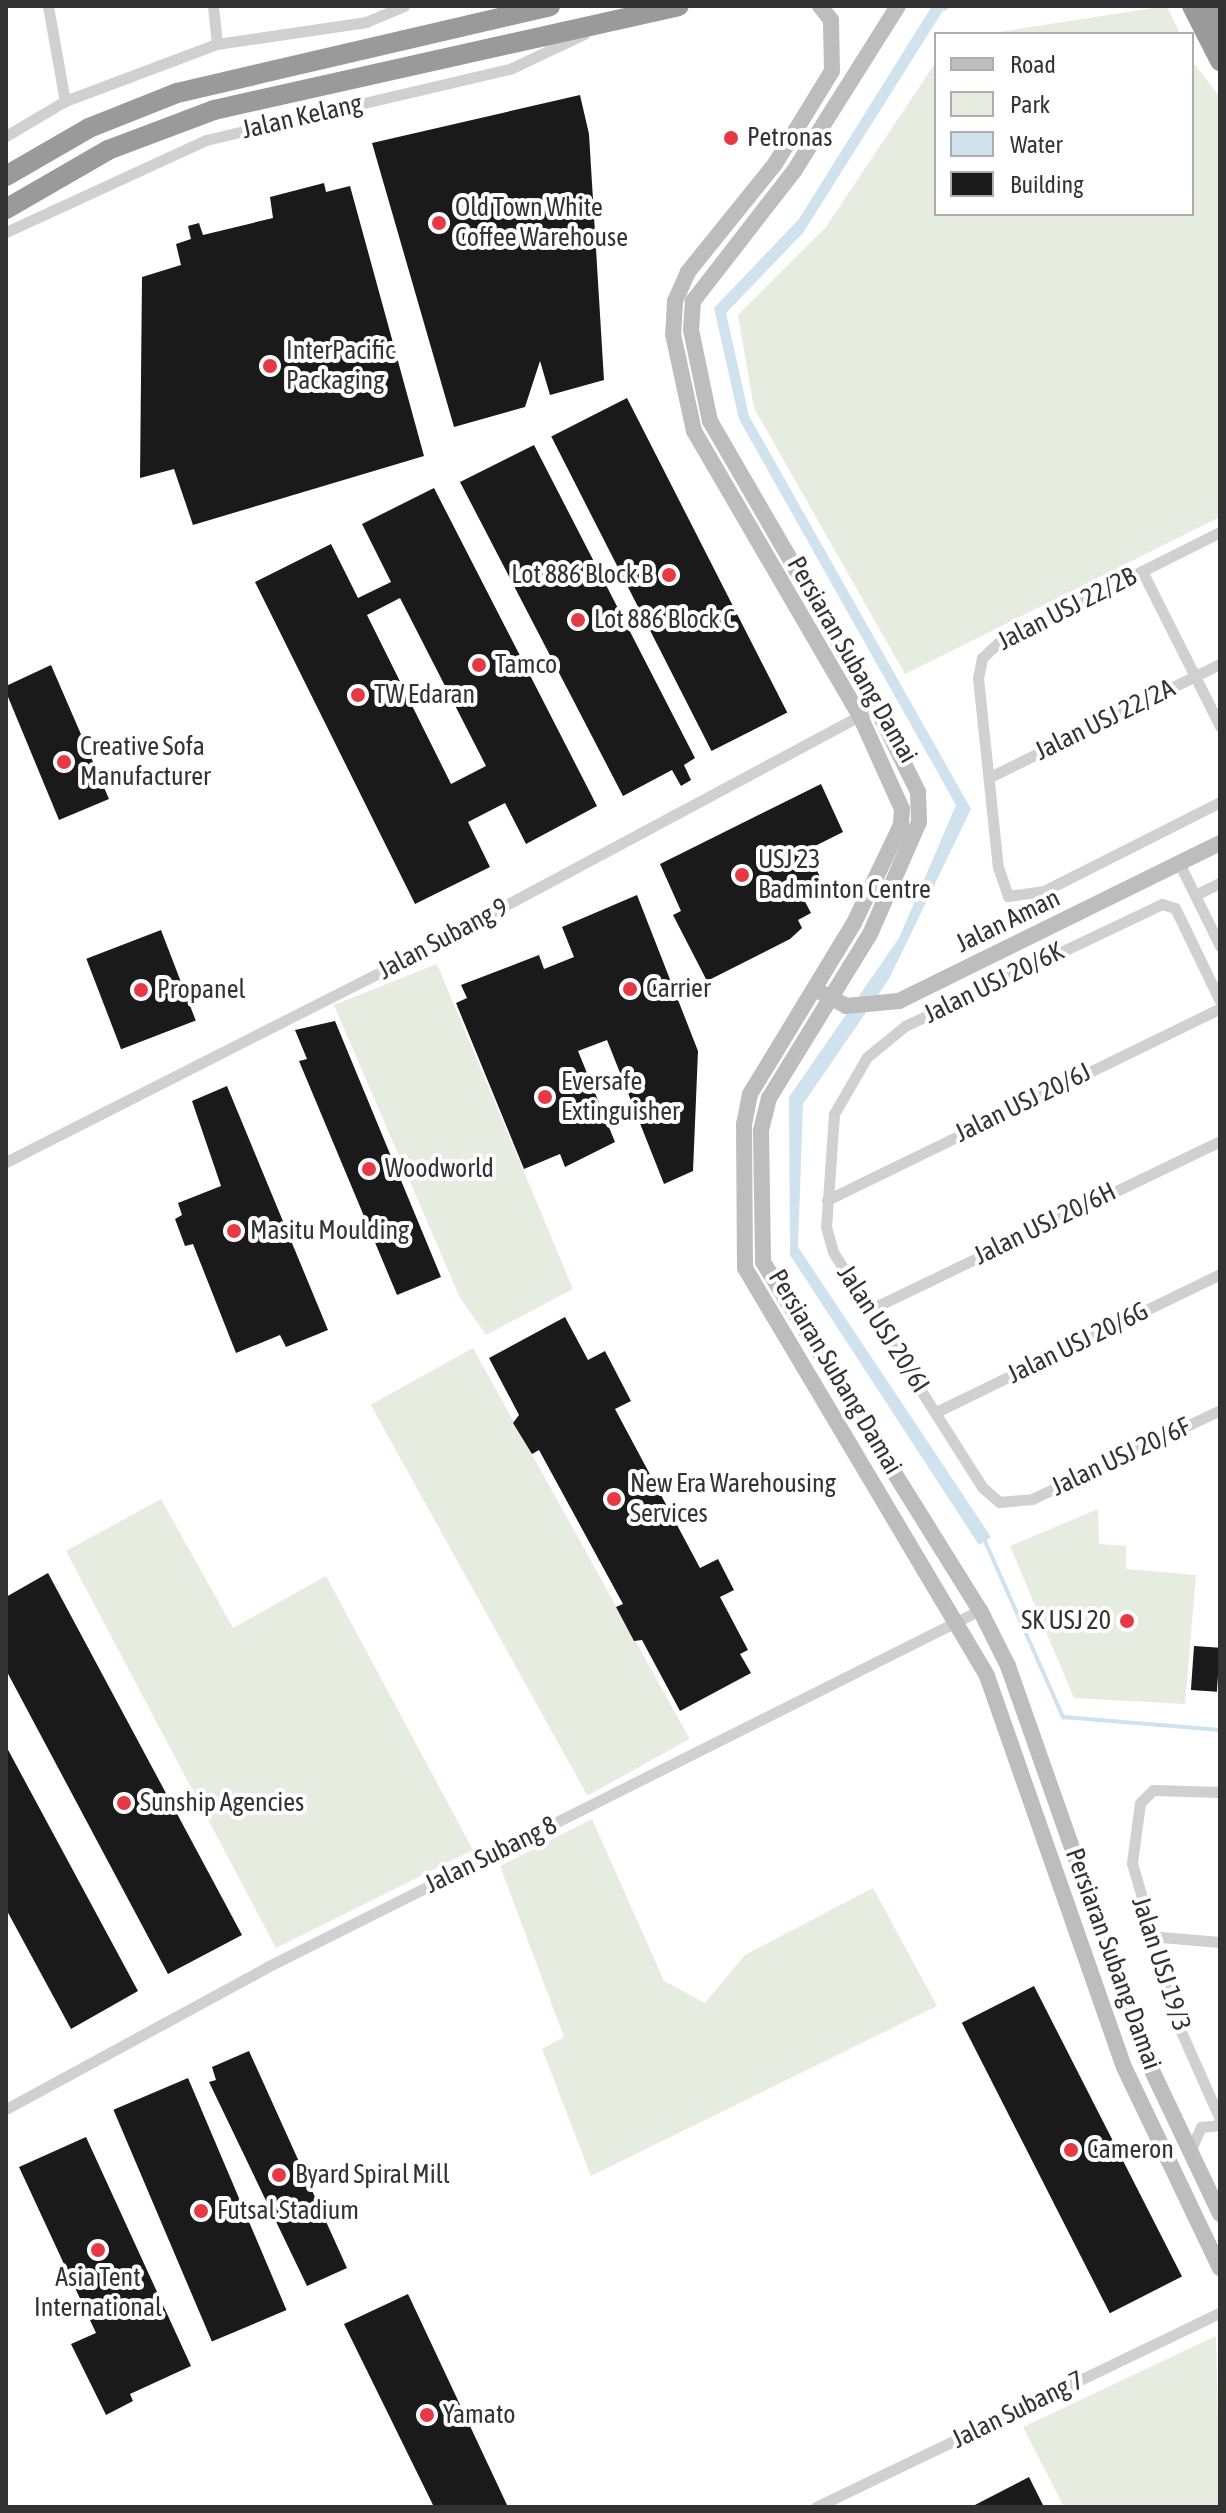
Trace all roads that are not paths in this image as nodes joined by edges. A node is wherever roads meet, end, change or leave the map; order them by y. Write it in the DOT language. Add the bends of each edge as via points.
graph roads {
  1 [pos="48,6"];
  2 [pos="213,6"];
  3 [pos="404,6"];
  4 [pos="679,6"];
  5 [pos="820,6"];
  6 [pos="898,6"];
  7 [pos="1192,6"];
  8 [pos="1211,6"];
  9 [pos="538,7"];
  10 [pos="605,22"];
  11 [pos="1220,30"];
  12 [pos="217,44"];
  13 [pos="1220,61"];
  14 [pos="65,101"];
  15 [pos="6,136"];
  16 [pos="6,176"];
  17 [pos="6,209"];
  18 [pos="6,232"];
  19 [pos="1220,532"];
  20 [pos="1142,571"];
  21 [pos="1220,664"];
  22 [pos="1194,676"];
  23 [pos="876,707"];
  24 [pos="860,716"];
  25 [pos="1220,726"];
  26 [pos="990,777"];
  27 [pos="1220,802"];
  28 [pos="1220,843"];
  29 [pos="1179,863"];
  30 [pos="1220,883"];
  31 [pos="1195,895"];
  32 [pos="1220,946"];
  33 [pos="815,987"];
  34 [pos="833,1001"];
  35 [pos="1220,1001"];
  36 [pos="1220,1008"];
  37 [pos="834,1114"];
  38 [pos="1220,1141"];
  39 [pos="6,1162"];
  40 [pos="827,1200"];
  41 [pos="1220,1274"];
  42 [pos="871,1309"];
  43 [pos="1220,1410"];
  44 [pos="936,1412"];
  45 [pos="1021,1503"];
  46 [pos="980,1610"];
  47 [pos="959,1622"];
  48 [pos="1220,1792"];
  49 [pos="1149,1936"];
  50 [pos="1220,1942"];
  51 [pos="6,2109"];
  52 [pos="1220,2119"];
  53 [pos="1220,2125"];
  54 [pos="1194,2160"];
  55 [pos="1220,2214"];
  56 [pos="1220,2268"];
  57 [pos="1220,2313"];
  58 [pos="816,2507"];
  1 -- 14 [label="street"];
  2 -- 12 [label="street"];
  3 -- 12 [label="street" via="366,22"];
  4 -- 10 [label="highway"];
  5 -- 24 [label="street, Persiaran Subang Damai" via="831,20 832,71 775,164 688,272 675,301 673,334 686,409 700,443"];
  6 -- 23 [label="street, Persiaran Subang Damai" via="794,171 693,301 691,330 710,421"];
  7 -- 13 [label="highway"];
  8 -- 11 [label="highway"];
  9 -- 16 [label="highway" via="177,93 89,128"];
  10 -- 17 [label="highway" via="201,114 108,150"];
  10 -- 18 [label="street, Jalan Kelang" via="529,63 206,140"];
  12 -- 14 [label="street"];
  14 -- 15 [label="street"];
  19 -- 20 [label="street, Jalan USJ 22/2B"];
  20 -- 22 [label="street"];
  20 -- 26 [label="street, Jalan USJ 22/2B" via="989,649 978,678"];
  21 -- 22 [label="street, Jalan USJ 22/2A"];
  22 -- 25 [label="street"];
  22 -- 26 [label="street, Jalan USJ 22/2A"];
  23 -- 24 [label="street, Jalan Subang 9"];
  23 -- 34 [label="street, Persiaran Subang Damai" via="918,792 919,822 870,934"];
  24 -- 33 [label="street, Persiaran Subang Damai" via="900,794 901,825 854,923"];
  24 -- 39 [label="street, Jalan Subang 9" via="377,974"];
  26 -- 27 [label="street, Jalan USJ 22/2B" via="998,867 1012,897 1044,891"];
  28 -- 29 [label="street, Jalan Aman"];
  29 -- 31 [label="street"];
  29 -- 34 [label="street, Jalan Aman" via="887,1005"];
  30 -- 31 [label="street"];
  31 -- 32 [label="street"];
  33 -- 34 [label="street"];
  33 -- 47 [label="street, Persiaran Subang Damai" via="750,1094 744,1124 745,1268"];
  34 -- 46 [label="street, Persiaran Subang Damai" via="769,1098 761,1131 763,1262"];
  35 -- 37 [label="street, Jalan USJ 20/6K" via="1175,908 1150,907 905,1026 867,1057"];
  36 -- 40 [label="street, Jalan USJ 20/6J"];
  37 -- 40 [label="street, Jalan USJ 20/6I"];
  38 -- 42 [label="street, Jalan USJ 20/6H"];
  40 -- 42 [label="street, Jalan USJ 20/6I" via="833,1252"];
  41 -- 44 [label="street, Jalan USJ 20/6G"];
  42 -- 44 [label="street, Jalan USJ 20/6I"];
  43 -- 45 [label="street, Jalan USJ 20/6F"];
  44 -- 45 [label="street, Jalan USJ 20/6I" via="991,1496"];
  46 -- 47 [label="street, Jalan Subang 8"];
  46 -- 54 [label="street, Persiaran Subang Damai" via="1026,1713 1146,2058"];
  47 -- 51 [label="street, Jalan Subang 8" via="294,1953"];
  47 -- 56 [label="street, Persiaran Subang Damai" via="1003,1719 1124,2067"];
  48 -- 49 [label="street, Jalan USJ 19/3" via="1162,1787 1140,1803 1132,1863"];
  49 -- 50 [label="street"];
  49 -- 52 [label="street, Jalan USJ 19/3" via="1179,2027"];
  53 -- 54 [label="street" via="1201,2127 1192,2136"];
  54 -- 55 [label="street, Persiaran Subang Damai"];
  57 -- 58 [label="street, Jalan Subang 7"];
}
